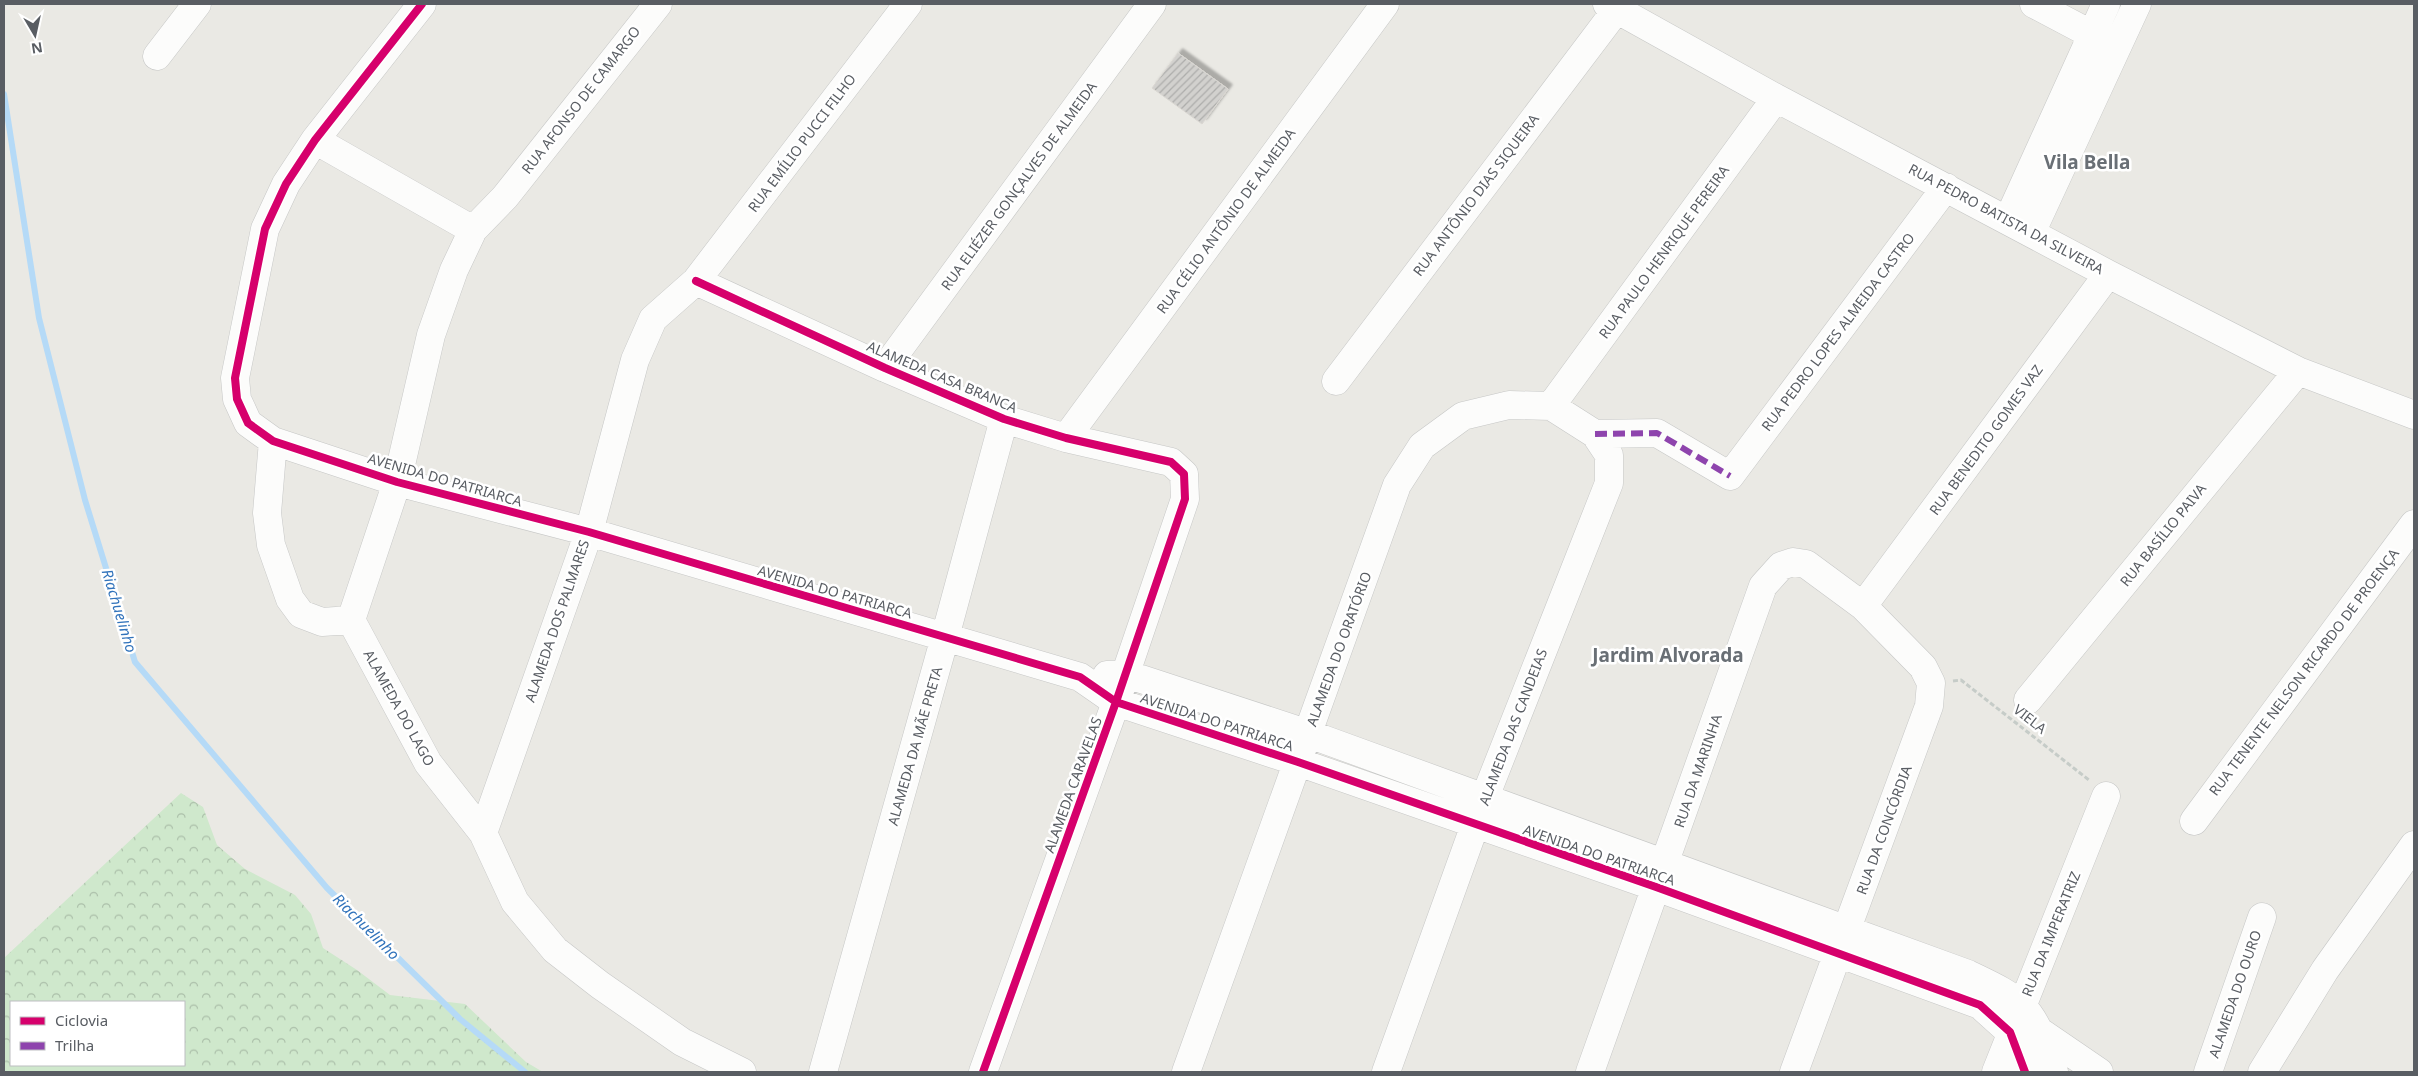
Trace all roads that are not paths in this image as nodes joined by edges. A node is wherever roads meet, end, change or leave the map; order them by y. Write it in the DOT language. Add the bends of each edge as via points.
graph roads {
  1 [pos="197,4"];
  2 [pos="422,4"];
  3 [pos="658,4"];
  4 [pos="906,4"];
  5 [pos="1152,4"];
  6 [pos="1386,4"];
  7 [pos="2034,4"];
  8 [pos="2106,4"];
  9 [pos="2137,4"];
  10 [pos="1612,6"];
  11 [pos="2092,34"];
  12 [pos="2117,48"];
  13 [pos="157,56"];
  14 [pos="1776,98"];
  15 [pos="315,140"];
  16 [pos="1946,187"];
  17 [pos="2019,226"];
  18 [pos="473,230"];
  19 [pos="2108,274"];
  20 [pos="696,281"];
  21 [pos="885,368"];
  22 [pos="2298,371"];
  23 [pos="1336,381"];
  24 [pos="1551,406"];
  25 [pos="2414,415"];
  26 [pos="1004,419"];
  27 [pos="1595,434"];
  28 [pos="1066,438"];
  29 [pos="273,441"];
  30 [pos="1184,474"];
  31 [pos="397,482"];
  32 [pos="2414,524"];
  33 [pos="589,532"];
  34 [pos="1863,606"];
  35 [pos="351,620"];
  36 [pos="945,637"];
  37 [pos="1126,674"];
  38 [pos="1080,677"];
  39 [pos="2028,700"];
  40 [pos="1116,702"];
  41 [pos="1309,734"];
  42 [pos="1298,762"];
  43 [pos="2106,796"];
  44 [pos="1485,797"];
  45 [pos="2194,821"];
  46 [pos="1475,825"];
  47 [pos="483,833"];
  48 [pos="2414,845"];
  49 [pos="1661,875"];
  50 [pos="2262,917"];
  51 [pos="1844,942"];
  52 [pos="2022,1006"];
  53 [pos="2022,1036"];
  54 [pos="742,1072"];
  55 [pos="823,1072"];
  56 [pos="983,1072"];
  57 [pos="1186,1072"];
  58 [pos="1386,1072"];
  59 [pos="1590,1072"];
  60 [pos="1794,1072"];
  61 [pos="1996,1072"];
  62 [pos="2025,1072"];
  63 [pos="2054,1072"];
  64 [pos="2098,1072"];
  65 [pos="2208,1072"];
  66 [pos="2262,1072"];
  1 -- 13 [label="street"];
  2 -- 15 [label="street"];
  3 -- 18 [label="street, RUA AFONSO DE CAMARGO" via="505,197"];
  4 -- 20 [label="street, RUA EMÍLIO PUCCI FILHO"];
  5 -- 21 [label="street, RUA ELIÉZER GONÇALVES DE ALMEIDA"];
  6 -- 28 [label="street, RUA CÉLIO ANTÔNIO DE ALMEIDA"];
  7 -- 11 [label="street"];
  8 -- 11 [label="street"];
  9 -- 12 [label="street"];
  10 -- 14 [label="street, RUA PEDRO BATISTA DA SILVEIRA"];
  10 -- 23 [label="street, RUA ANTÔNIO DIAS SIQUEIRA"];
  11 -- 12 [label="street"];
  11 -- 17 [label="street"];
  12 -- 17 [label="street"];
  14 -- 16 [label="street, RUA PEDRO BATISTA DA SILVEIRA"];
  14 -- 24 [label="street, RUA PAULO HENRIQUE PEREIRA"];
  15 -- 18 [label="street"];
  15 -- 29 [label="street, AVENIDA DO PATRIARCA" via="286,184 265,229 235,378 237,399 248,422"];
  16 -- 17 [label="street, RUA PEDRO BATISTA DA SILVEIRA"];
  16 -- 27 [label="street, RUA PEDRO LOPES ALMEIDA CASTRO" via="1730,476 1657,433"];
  17 -- 19 [label="street, RUA PEDRO BATISTA DA SILVEIRA"];
  18 -- 31 [label="street, RUA AFONSO DE CAMARGO" via="454,270 431,335"];
  19 -- 22 [label="street, RUA PEDRO BATISTA DA SILVEIRA"];
  19 -- 34 [label="street, RUA BENEDITO GOMES VAZ"];
  20 -- 21 [label="street, ALAMEDA CASA BRANCA"];
  20 -- 33 [label="street, ALAMEDA DOS PALMARES" via="654,319 634,360"];
  21 -- 26 [label="street, ALAMEDA CASA BRANCA"];
  22 -- 25 [label="street, RUA PEDRO BATISTA DA SILVEIRA"];
  22 -- 39 [label="street, RUA BASÍLIO PAIVA"];
  24 -- 27 [label="street, ALAMEDA DAS CANDEIAS"];
  24 -- 41 [label="street, ALAMEDA DO ORATÓRIO" via="1509,405 1463,416 1422,446 1397,485"];
  26 -- 28 [label="street, ALAMEDA CASA BRANCA"];
  26 -- 36 [label="street, ALAMEDA DA MÃE PRETA"];
  27 -- 44 [label="street, ALAMEDA DAS CANDEIAS" via="1609,455 1609,483"];
  28 -- 30 [label="street, ALAMEDA CASA BRANCA" via="1171,462"];
  29 -- 31 [label="street, AVENIDA DO PATRIARCA"];
  29 -- 35 [label="street" via="267,513 271,545 290,599 301,614 322,622"];
  30 -- 37 [label="street, ALAMEDA CARAVELAS" via="1185,499"];
  31 -- 33 [label="street, AVENIDA DO PATRIARCA"];
  31 -- 35 [label="street, RUA AFONSO DE CAMARGO"];
  32 -- 45 [label="street, RUA TENENTE NELSON RICARDO DE PROENÇA"];
  33 -- 36 [label="street, AVENIDA DO PATRIARCA"];
  33 -- 47 [label="street, ALAMEDA DOS PALMARES"];
  34 -- 49 [label="street, RUA DA MARINHA" via="1806,564 1793,562 1781,566 1763,586"];
  34 -- 51 [label="street, RUA DA CONCÓRDIA" via="1923,667 1931,683 1930,706"];
  35 -- 47 [label="street, ALAMEDA DO LAGO" via="428,763"];
  36 -- 38 [label="street, AVENIDA DO PATRIARCA"];
  36 -- 55 [label="street, ALAMEDA DA MÃE PRETA"];
  37 -- 38 [label="street, AVENIDA DO PATRIARCA"];
  37 -- 40 [label="street, ALAMEDA CARAVELAS"];
  37 -- 41 [label="street, AVENIDA DO PATRIARCA"];
  38 -- 40 [label="street, AVENIDA DO PATRIARCA"];
  40 -- 42 [label="street, AVENIDA DO PATRIARCA"];
  40 -- 56 [label="street, ALAMEDA CARAVELAS"];
  41 -- 42 [label="street, ALAMEDA DO ORATÓRIO"];
  41 -- 44 [label="street, AVENIDA DO PATRIARCA"];
  42 -- 46 [label="street, AVENIDA DO PATRIARCA"];
  42 -- 57 [label="street, ALAMEDA DO ORATÓRIO"];
  43 -- 52 [label="street, RUA DA IMPERATRIZ"];
  44 -- 46 [label="street, ALAMEDA DAS CANDEIAS"];
  44 -- 49 [label="street, AVENIDA DO PATRIARCA"];
  46 -- 49 [label="street, AVENIDA DO PATRIARCA"];
  46 -- 58 [label="street, ALAMEDA DAS CANDEIAS"];
  47 -- 54 [label="street, ALAMEDA DO LAGO" via="515,902 555,950 682,1042"];
  48 -- 66 [label="street" via="2326,970"];
  49 -- 51 [label="street, AVENIDA DO PATRIARCA"];
  49 -- 59 [label="street, RUA DA MARINHA"];
  50 -- 65 [label="street, ALAMEDA DO OURO"];
  51 -- 52 [label="street, AVENIDA DO PATRIARCA" via="1968,974"];
  51 -- 53 [label="street, AVENIDA DO PATRIARCA" via="1980,1005"];
  51 -- 60 [label="street, RUA DA CONCÓRDIA"];
  52 -- 53 [label="street, RUA DA IMPERATRIZ"];
  53 -- 61 [label="street, RUA DA IMPERATRIZ"];
  53 -- 62 [label="street"];
  53 -- 63 [label="street, AVENIDA DO PATRIARCA"];
  53 -- 64 [label="street"];
}
